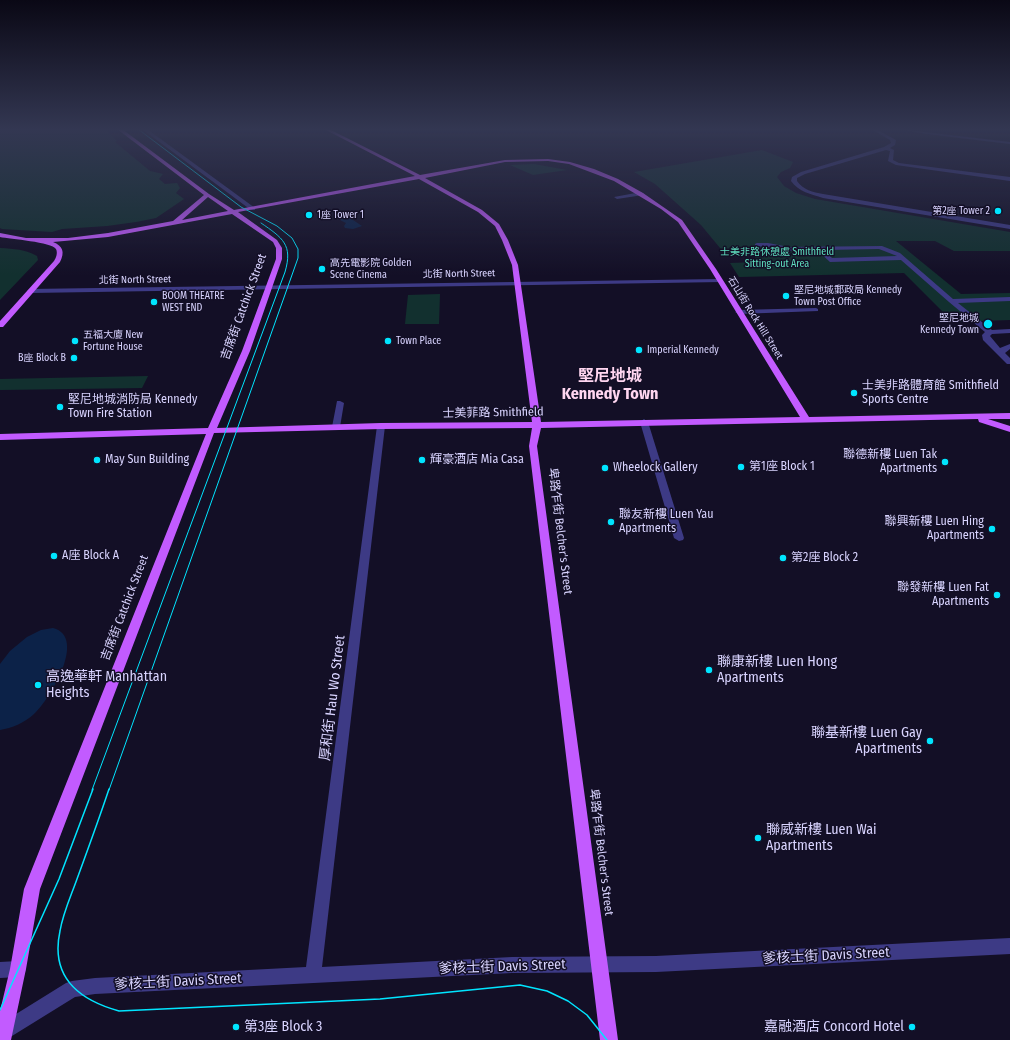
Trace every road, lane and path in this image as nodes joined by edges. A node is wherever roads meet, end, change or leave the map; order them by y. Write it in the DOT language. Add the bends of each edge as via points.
graph roads {
  1 [pos="184,178"];
  2 [pos="210,178"];
  3 [pos="417,178"];
  4 [pos="421,178"];
  5 [pos="610,178"];
  6 [pos="795,178"];
  7 [pos="999,178"];
  8 [pos="1010,179"];
  9 [pos="641,194"];
  10 [pos="207,195"];
  11 [pos="617,197"];
  12 [pos="253,209"];
  13 [pos="234,212"];
  14 [pos="172,224"];
  15 [pos="1010,228"];
  16 [pos="0,236"];
  17 [pos="41,240"];
  18 [pos="757,245"];
  19 [pos="818,248"];
  20 [pos="903,258"];
  21 [pos="720,281"];
  22 [pos="517,284"];
  23 [pos="269,288"];
  24 [pos="30,291"];
  25 [pos="1010,299"];
  26 [pos="951,301"];
  27 [pos="816,310"];
  28 [pos="739,312"];
  29 [pos="0,325"];
  30 [pos="1010,331"];
  31 [pos="990,332"];
  32 [pos="1010,346"];
  33 [pos="1001,353"];
  34 [pos="1010,362"];
  35 [pos="340,403"];
  36 [pos="1010,416"];
  37 [pos="960,417"];
  38 [pos="806,420"];
  39 [pos="644,422"];
  40 [pos="537,425"];
  41 [pos="381,426"];
  42 [pos="336,427"];
  43 [pos="1010,429"];
  44 [pos="212,431"];
  45 [pos="0,437"];
  46 [pos="679,538"];
  47 [pos="1010,946"];
  48 [pos="599,964"];
  49 [pos="18,969"];
  50 [pos="0,970"];
  51 [pos="313,975"];
  52 [pos="4,1035"];
  53 [pos="610,1040"];
  1 -- 10 [label="main road, 吉席街 Catchick Street"];
  2 -- 12 [label="street"];
  3 -- 12 [label="main road, 石山街 Rock Hill Street"];
  4 -- 22 [label="main road, 卑路乍街 Belcher's Street" via="480,211 497,225 515,265"];
  5 -- 9 [label="main road, 石山街 Rock Hill Street"];
  6 -- 15 [label="street" via="794,181 802,189 823,196"];
  7 -- 8 [label="street"];
  9 -- 11 [label="street"];
  9 -- 21 [label="main road, 石山街 Rock Hill Street" via="680,221"];
  10 -- 13 [label="main road, 吉席街 Catchick Street"];
  10 -- 14 [label="main road"];
  12 -- 13 [label="main road, 石山街 Rock Hill Street"];
  13 -- 14 [label="main road, 石山街 Rock Hill Street"];
  13 -- 23 [label="main road, 吉席街 Catchick Street" via="278,244 279,258"];
  14 -- 17 [label="main road, 石山街 Rock Hill Street" via="108,235"];
  16 -- 17 [label="main road"];
  17 -- 24 [label="main road" via="57,246 60,256"];
  18 -- 19 [label="street" via="789,249"];
  19 -- 20 [label="street" via="880,247"];
  19 -- 20 [label="street" via="830,260"];
  20 -- 26 [label="street"];
  21 -- 22 [label="street, 北街 North Street"];
  21 -- 28 [label="main road, 石山街 Rock Hill Street"];
  22 -- 23 [label="street, 北街 North Street"];
  22 -- 40 [label="main road, 卑路乍街 Belcher's Street"];
  23 -- 24 [label="street, 北街 North Street"];
  23 -- 44 [label="main road, 吉席街 Catchick Street"];
  24 -- 29 [label="main road"];
  25 -- 26 [label="street"];
  26 -- 31 [label="street"];
  27 -- 28 [label="street"];
  28 -- 38 [label="main road, 石山街 Rock Hill Street"];
  30 -- 31 [label="street"];
  31 -- 33 [label="street" via="986,338"];
  32 -- 33 [label="street"];
  33 -- 34 [label="street"];
  35 -- 42 [label="street"];
  36 -- 37 [label="main road, 士美菲路 Smithfield"];
  37 -- 38 [label="main road, 士美菲路 Smithfield"];
  37 -- 43 [label="main road" via="986,421"];
  38 -- 39 [label="main road, 士美菲路 Smithfield"];
  39 -- 40 [label="main road, 士美菲路 Smithfield"];
  39 -- 46 [label="street"];
  40 -- 41 [label="main road, 士美菲路 Smithfield"];
  40 -- 48 [label="main road, 卑路乍街 Belcher's Street" via="533,446"];
  41 -- 42 [label="main road, 士美菲路 Smithfield"];
  41 -- 51 [label="street, 厚和街 Hau Wo Street"];
  42 -- 44 [label="main road, 士美菲路 Smithfield"];
  44 -- 45 [label="main road, 士美菲路 Smithfield"];
  44 -- 49 [label="main road, 吉席街 Catchick Street" via="32,889"];
  47 -- 48 [label="street, 爹核士街 Davis Street" via="760,960"];
  48 -- 51 [label="street, 爹核士街 Davis Street" via="532,964"];
  48 -- 53 [label="main road, 卑路乍街 Belcher's Street"];
  49 -- 50 [label="street"];
  49 -- 52 [label="main road, 吉席街 Catchick Street"];
  51 -- 52 [label="street, 爹核士街 Davis Street" via="72,989"];
}
